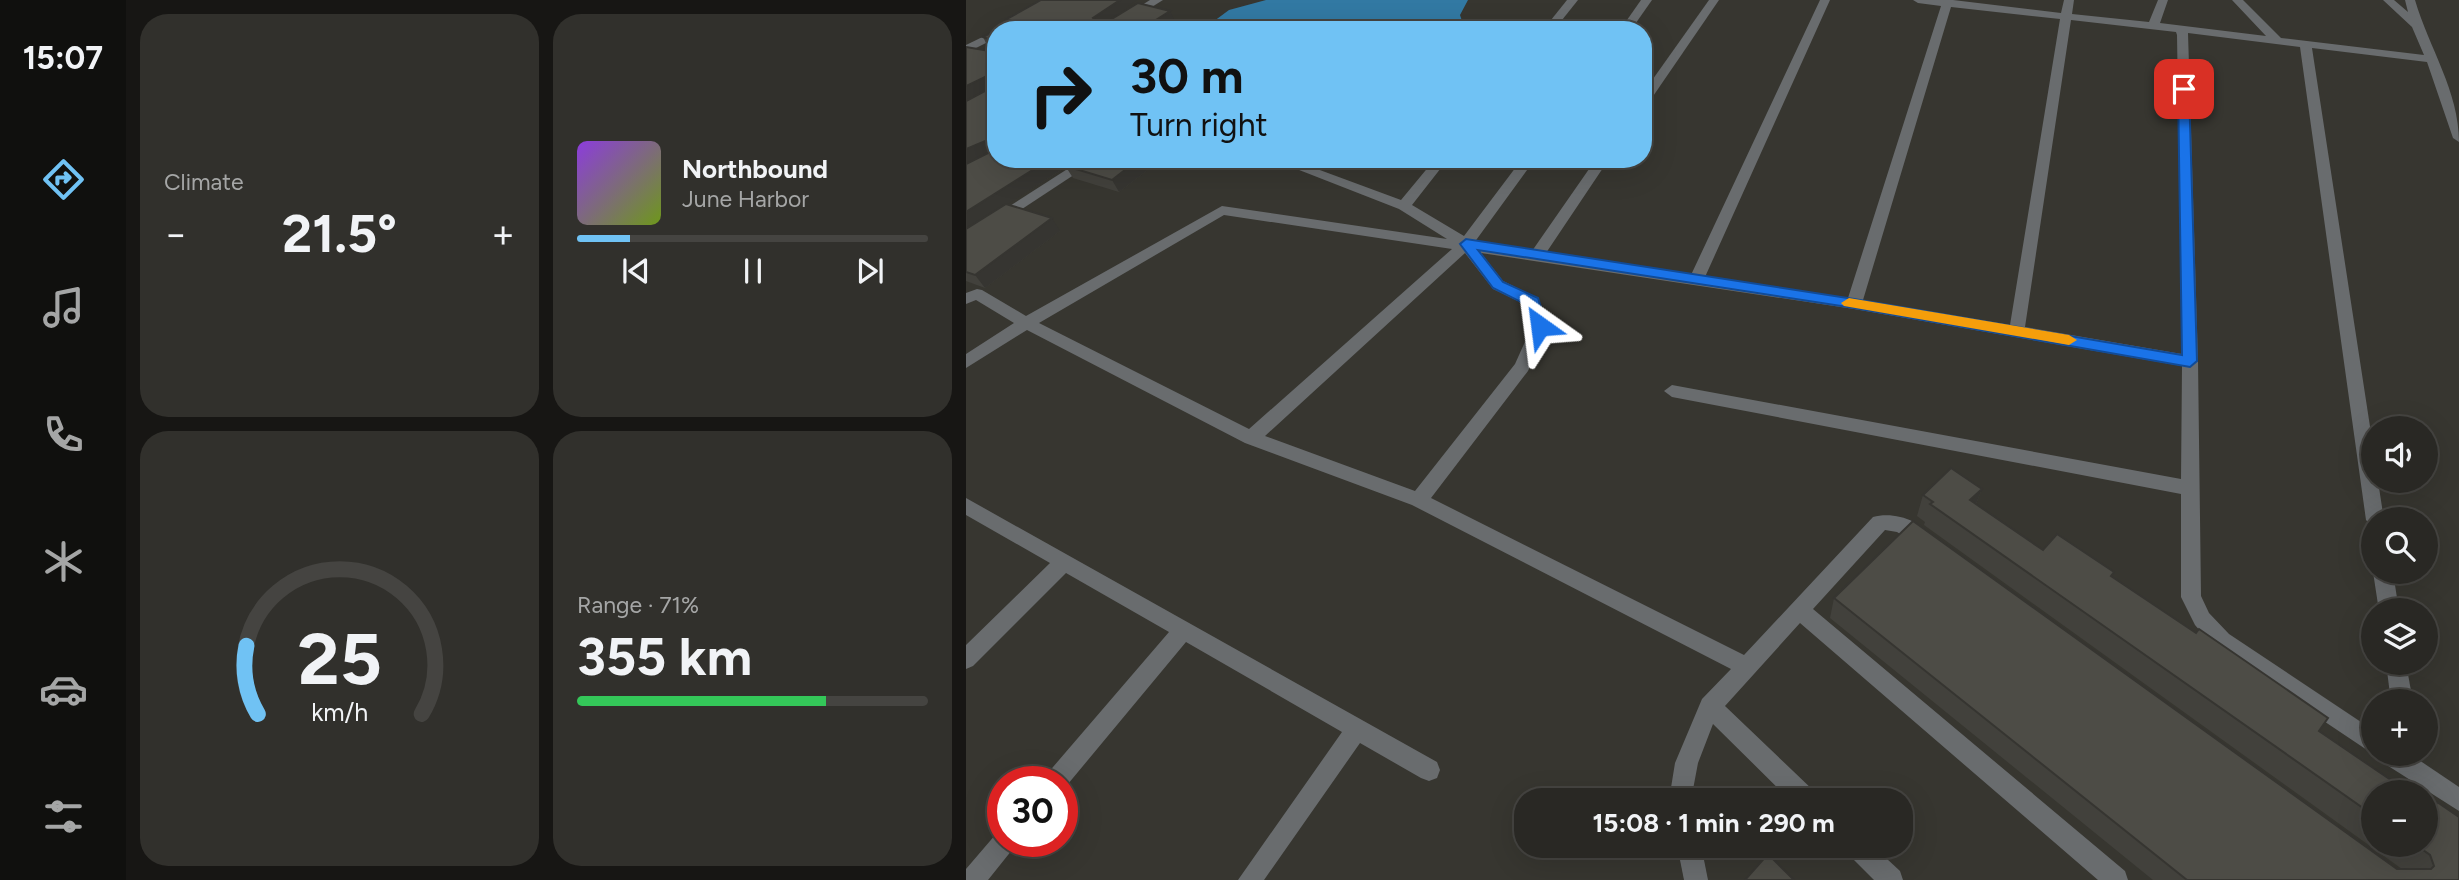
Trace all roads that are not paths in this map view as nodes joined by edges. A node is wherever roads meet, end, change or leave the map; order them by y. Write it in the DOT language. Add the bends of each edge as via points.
graph roads {
  1 [pos="1158,0"];
  2 [pos="1573,0"];
  3 [pos="1647,0"];
  4 [pos="1714,0"];
  5 [pos="1825,0"];
  6 [pos="1918,0"];
  7 [pos="2163,0"];
  8 [pos="2237,0"];
  9 [pos="2388,0"];
  10 [pos="2410,0"];
  11 [pos="1947,2"];
  12 [pos="2068,8"];
  13 [pos="1122,21"];
  14 [pos="1556,21"];
  15 [pos="1632,21"];
  16 [pos="2154,25"];
  17 [pos="2417,26"];
  18 [pos="2180,29"];
  19 [pos="987,38"];
  20 [pos="2276,39"];
  21 [pos="2305,43"];
  22 [pos="967,50"];
  23 [pos="986,55"];
  24 [pos="2432,59"];
  25 [pos="1652,89"];
  26 [pos="2459,138"];
  27 [pos="1078,168"];
  28 [pos="1301,168"];
  29 [pos="1435,168"];
  30 [pos="1522,168"];
  31 [pos="1598,168"];
  32 [pos="1404,206"];
  33 [pos="966,241"];
  34 [pos="1466,244"];
  35 [pos="1537,255"];
  36 [pos="1696,280"];
  37 [pos="966,299"];
  38 [pos="1854,304"];
  39 [pos="1026,323"];
  40 [pos="2017,331"];
  41 [pos="2190,361"];
  42 [pos="966,362"];
  43 [pos="1672,391"];
  44 [pos="1251,438"];
  45 [pos="2190,488"];
  46 [pos="1419,500"];
  47 [pos="966,506"];
  48 [pos="2373,507"];
  49 [pos="1942,554"];
  50 [pos="1064,562"];
  51 [pos="1800,610"];
  52 [pos="1184,630"];
  53 [pos="966,659"];
  54 [pos="1744,666"];
  55 [pos="1710,706"];
  56 [pos="1357,729"];
  57 [pos="2361,735"];
  58 [pos="1069,766"];
  59 [pos="2416,766"];
  60 [pos="1429,770"];
  61 [pos="1681,788"];
  62 [pos="1795,788"];
  63 [pos="2459,800"];
  64 [pos="991,857"];
  65 [pos="1692,858"];
  66 [pos="1868,858"];
  67 [pos="972,880"];
  68 [pos="1250,880"];
  69 [pos="1696,880"];
  70 [pos="1891,880"];
  71 [pos="2116,880"];
  1 -- 13 [label="street"];
  2 -- 14 [label="street"];
  3 -- 15 [label="street"];
  4 -- 25 [label="street"];
  5 -- 36 [label="street"];
  6 -- 11 [label="street"];
  7 -- 16 [label="street"];
  8 -- 20 [label="street"];
  9 -- 17 [label="street"];
  10 -- 17 [label="street"];
  11 -- 12 [label="street"];
  11 -- 38 [label="street"];
  12 -- 16 [label="street"];
  12 -- 40 [label="street"];
  16 -- 18 [label="street"];
  17 -- 24 [label="street"];
  18 -- 20 [label="street"];
  18 -- 41 [label="street"];
  19 -- 22 [label="street"];
  20 -- 21 [label="street"];
  21 -- 24 [label="street"];
  21 -- 48 [label="street"];
  22 -- 23 [label="street"];
  24 -- 26 [label="street"];
  27 -- 33 [label="street"];
  28 -- 32 [label="street"];
  29 -- 32 [label="street"];
  30 -- 34 [label="street"];
  31 -- 35 [label="street"];
  32 -- 34 [label="street"];
  34 -- 35 [label="street"];
  34 -- 39 [label="street" via="1222,209"];
  34 -- 44 [label="street"];
  34 -- 46 [label="street" via="1498,285 1533,302 1540,326 1522,367"];
  35 -- 36 [label="street"];
  36 -- 38 [label="street"];
  37 -- 39 [label="street" via="977,294"];
  38 -- 40 [label="street"];
  39 -- 42 [label="street"];
  39 -- 44 [label="street"];
  40 -- 41 [label="street"];
  41 -- 45 [label="street"];
  43 -- 45 [label="street"];
  44 -- 46 [label="street"];
  45 -- 57 [label="street" via="2191,597 2202,619 2222,641"];
  46 -- 54 [label="street"];
  47 -- 50 [label="street"];
  49 -- 51 [label="street" via="1900,524 1880,523"];
  50 -- 52 [label="street"];
  50 -- 53 [label="street"];
  51 -- 54 [label="street"];
  51 -- 71 [label="street"];
  52 -- 56 [label="street"];
  52 -- 58 [label="street"];
  54 -- 55 [label="street"];
  55 -- 61 [label="street"];
  55 -- 62 [label="street"];
  56 -- 60 [label="street"];
  56 -- 68 [label="street"];
  59 -- 63 [label="street"];
  64 -- 67 [label="street"];
  65 -- 69 [label="street"];
  66 -- 70 [label="street"];
}
